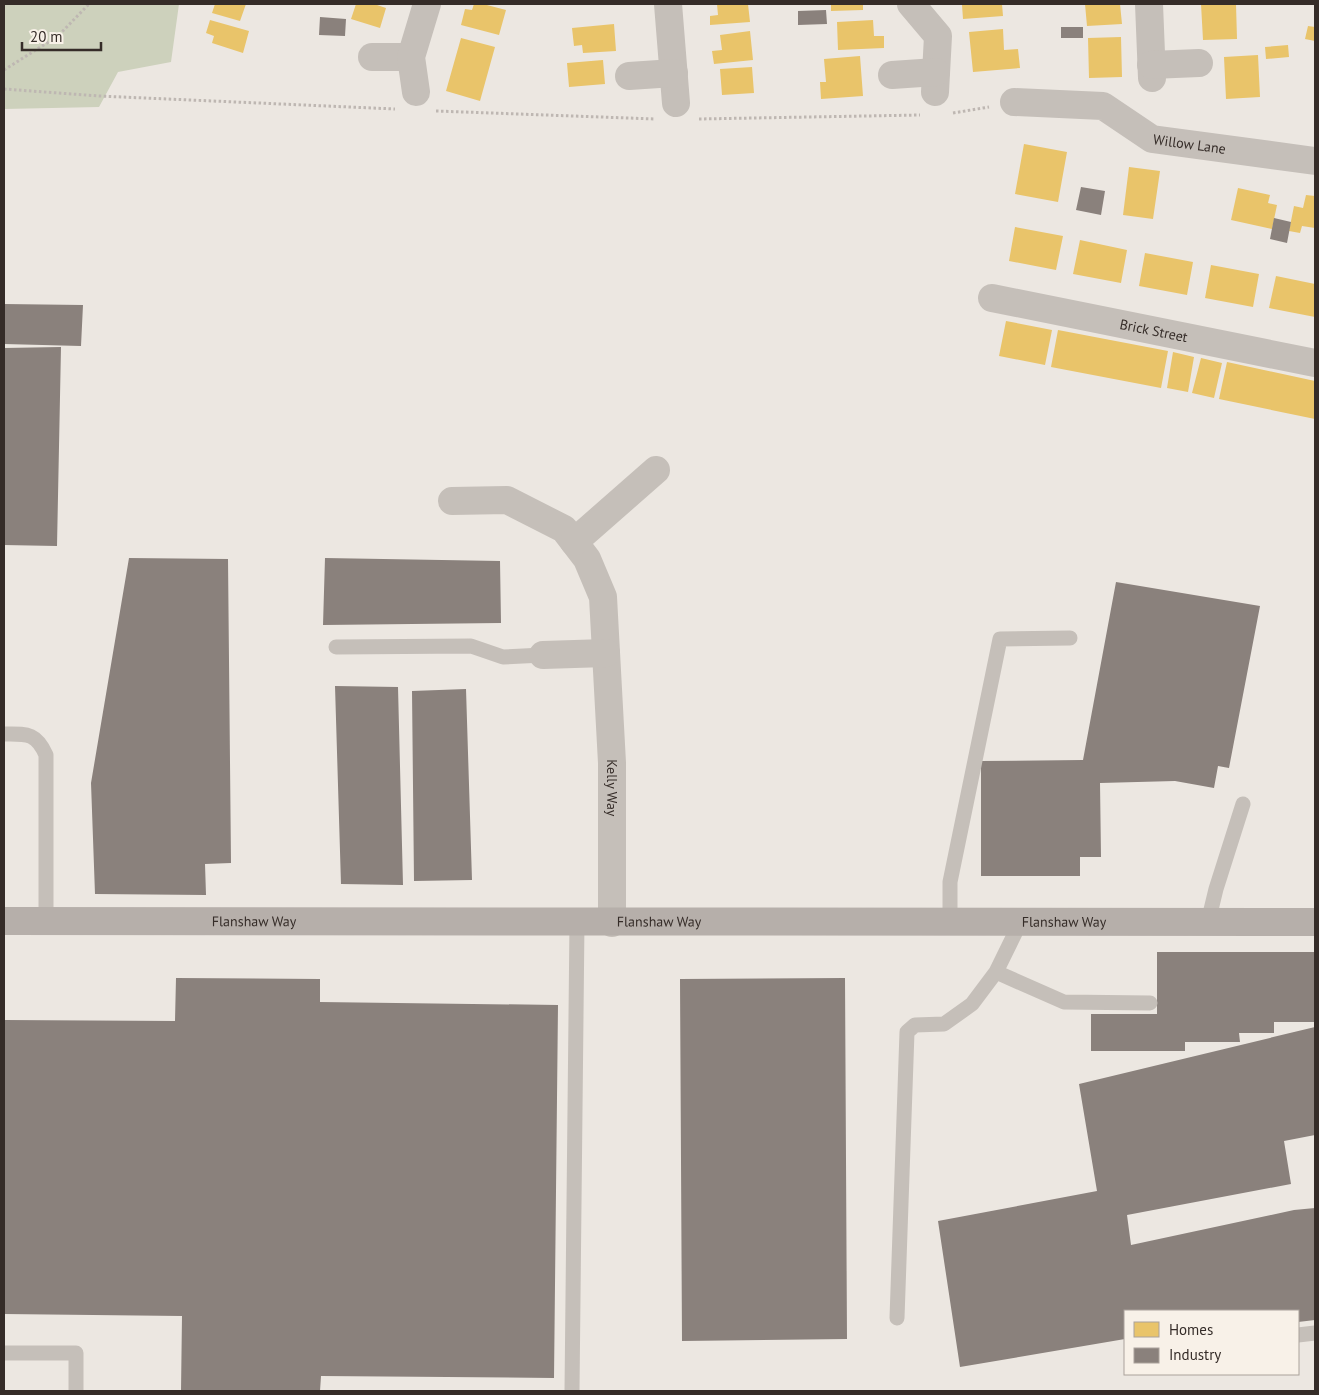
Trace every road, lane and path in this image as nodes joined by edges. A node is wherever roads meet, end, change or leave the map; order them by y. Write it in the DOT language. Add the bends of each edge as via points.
graph roads {
  1 [pos="89,4"];
  2 [pos="427,4"];
  3 [pos="668,4"];
  4 [pos="911,4"];
  5 [pos="1149,4"];
  6 [pos="411,57"];
  7 [pos="372,58"];
  8 [pos="1199,63"];
  9 [pos="4,70"];
  10 [pos="674,73"];
  11 [pos="892,75"];
  12 [pos="629,76"];
  13 [pos="4,89"];
  14 [pos="941,92"];
  15 [pos="1014,102"];
  16 [pos="415,104"];
  17 [pos="677,114"];
  18 [pos="922,115"];
  19 [pos="1315,161"];
  20 [pos="992,298"];
  21 [pos="1315,364"];
  22 [pos="656,470"];
  23 [pos="452,501"];
  24 [pos="574,542"];
  25 [pos="1070,638"];
  26 [pos="336,647"];
  27 [pos="606,653"];
  28 [pos="543,655"];
  29 [pos="4,734"];
  30 [pos="1243,804"];
  31 [pos="46,920"];
  32 [pos="4,921"];
  33 [pos="577,922"];
  34 [pos="950,922"];
  35 [pos="1020,922"];
  36 [pos="1208,922"];
  37 [pos="1315,922"];
  38 [pos="612,923"];
  39 [pos="996,972"];
  40 [pos="1150,1003"];
  41 [pos="897,1318"];
  42 [pos="1315,1333"];
  43 [pos="1299,1335"];
  44 [pos="4,1353"];
  45 [pos="76,1391"];
  46 [pos="572,1391"];
  1 -- 9 [label="path" via="58,36"];
  2 -- 6 [label="street"];
  3 -- 10 [label="street"];
  4 -- 14 [label="street" via="938,36"];
  5 -- 8 [label="street" via="1152,71"];
  6 -- 7 [label="street"];
  6 -- 16 [label="street"];
  10 -- 12 [label="street"];
  10 -- 17 [label="street"];
  11 -- 14 [label="street"];
  13 -- 16 [label="path" via="108,97"];
  14 -- 15 [label="path"];
  15 -- 19 [label="street, Willow Lane" via="1103,106 1152,139"];
  16 -- 17 [label="path"];
  17 -- 18 [label="path"];
  20 -- 21 [label="street, Brick Street"];
  22 -- 24 [label="street"];
  23 -- 24 [label="street, Kelly Way" via="506,500 564,529"];
  24 -- 27 [label="street, Kelly Way" via="587,559 603,597"];
  25 -- 34 [label="lane" via="1000,639 950,882"];
  26 -- 28 [label="lane" via="471,646 503,657"];
  27 -- 28 [label="street"];
  27 -- 38 [label="street, Kelly Way" via="612,763"];
  29 -- 31 [label="lane" via="27,734 40,742 46,755"];
  30 -- 36 [label="lane"];
  31 -- 32 [label="street, Flanshaw Way"];
  31 -- 33 [label="street, Flanshaw Way"];
  33 -- 38 [label="street, Flanshaw Way"];
  33 -- 46 [label="lane"];
  34 -- 35 [label="street, Flanshaw Way"];
  34 -- 38 [label="street, Flanshaw Way"];
  35 -- 36 [label="street, Flanshaw Way"];
  35 -- 39 [label="lane"];
  36 -- 37 [label="street, Flanshaw Way"];
  39 -- 40 [label="lane" via="1064,1002"];
  39 -- 41 [label="lane" via="972,1004 944,1024 915,1025 907,1032"];
  42 -- 43 [label="lane"];
  44 -- 45 [label="lane" via="76,1353"];
}
